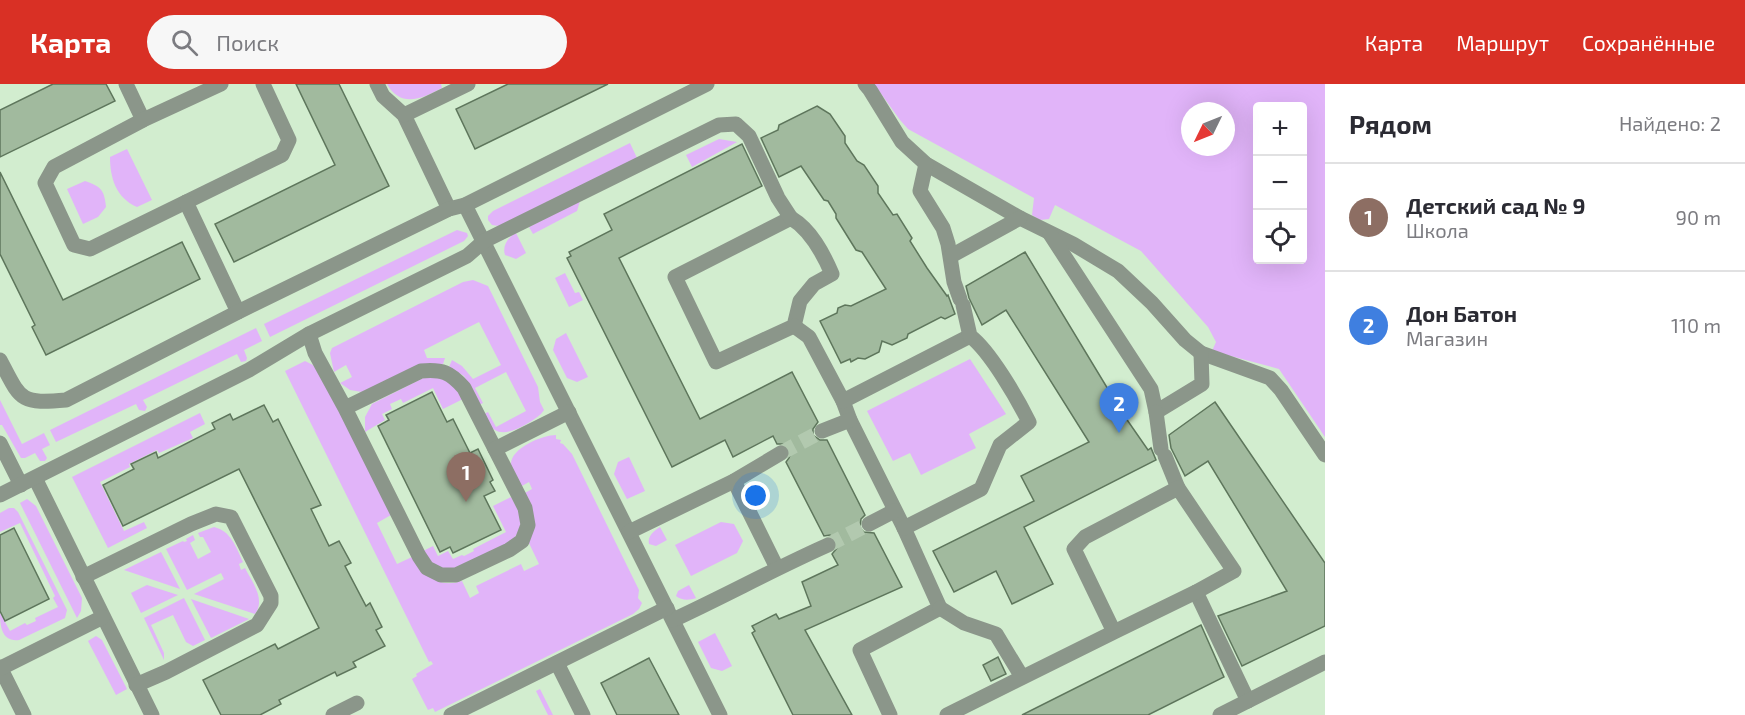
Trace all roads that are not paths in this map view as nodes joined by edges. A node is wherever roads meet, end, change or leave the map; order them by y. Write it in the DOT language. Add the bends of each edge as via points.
graph roads {
  1 [pos="126,84"];
  2 [pos="220,84"];
  3 [pos="263,84"];
  4 [pos="377,84"];
  5 [pos="468,84"];
  6 [pos="707,84"];
  7 [pos="865,84"];
  8 [pos="404,115"];
  9 [pos="143,120"];
  10 [pos="926,165"];
  11 [pos="186,202"];
  12 [pos="465,205"];
  13 [pos="449,209"];
  14 [pos="791,218"];
  15 [pos="1020,218"];
  16 [pos="1049,232"];
  17 [pos="484,241"];
  18 [pos="951,256"];
  19 [pos="238,312"];
  20 [pos="794,326"];
  21 [pos="309,334"];
  22 [pos="970,336"];
  23 [pos="1201,353"];
  24 [pos="0,360"];
  25 [pos="843,402"];
  26 [pos="345,408"];
  27 [pos="569,412"];
  28 [pos="1156,412"];
  29 [pos="850,420"];
  30 [pos="822,431"];
  31 [pos="0,443"];
  32 [pos="495,449"];
  33 [pos="781,453"];
  34 [pos="1325,455"];
  35 [pos="28,481"];
  36 [pos="734,481"];
  37 [pos="1178,488"];
  38 [pos="0,495"];
  39 [pos="894,511"];
  40 [pos="869,524"];
  41 [pos="904,528"];
  42 [pos="629,532"];
  43 [pos="828,545"];
  44 [pos="777,568"];
  45 [pos="84,577"];
  46 [pos="1196,592"];
  47 [pos="940,608"];
  48 [pos="670,614"];
  49 [pos="103,617"];
  50 [pos="1114,632"];
  51 [pos="1325,662"];
  52 [pos="557,663"];
  53 [pos="0,668"];
  54 [pos="1022,677"];
  55 [pos="136,685"];
  56 [pos="1248,701"];
  57 [pos="357,703"];
  58 [pos="978,708"];
  59 [pos="24,715"];
  60 [pos="152,715"];
  61 [pos="333,715"];
  62 [pos="452,715"];
  63 [pos="583,715"];
  64 [pos="720,715"];
  65 [pos="890,715"];
  66 [pos="947,715"];
  67 [pos="1220,715"];
  1 -- 9 [label="street"];
  2 -- 9 [label="street"];
  3 -- 11 [label="street" via="289,140 282,155"];
  4 -- 8 [label="street" via="383,96"];
  5 -- 8 [label="street"];
  6 -- 12 [label="street"];
  7 -- 10 [label="street" via="902,142"];
  8 -- 13 [label="street"];
  9 -- 11 [label="street" via="54,167 45,183 74,245 90,249"];
  10 -- 15 [label="street"];
  10 -- 18 [label="street" via="920,191 943,228"];
  11 -- 19 [label="street"];
  12 -- 13 [label="street"];
  12 -- 17 [label="street"];
  13 -- 19 [label="street"];
  14 -- 17 [label="street" via="749,136 736,124 719,125"];
  14 -- 20 [label="street" via="802,225 832,274 814,284 800,301"];
  14 -- 20 [label="street" via="675,278 716,363"];
  15 -- 16 [label="street"];
  15 -- 18 [label="street"];
  16 -- 23 [label="street" via="1118,271"];
  16 -- 28 [label="street" via="1151,388"];
  17 -- 21 [label="street" via="467,256"];
  17 -- 27 [label="street"];
  18 -- 22 [label="street" via="954,282"];
  19 -- 24 [label="street" via="66,400 25,399"];
  20 -- 25 [label="street" via="809,337"];
  21 -- 26 [label="street"];
  21 -- 35 [label="street" via="249,370"];
  22 -- 25 [label="street"];
  22 -- 41 [label="street" via="987,354 1029,422 1000,445 981,489"];
  23 -- 28 [label="street" via="1202,384"];
  23 -- 34 [label="street" via="1270,378"];
  25 -- 29 [label="street"];
  26 -- 32 [label="street" via="421,371 444,372 464,388"];
  26 -- 32 [label="street" via="418,556 441,575 456,575 522,541 528,525 525,508"];
  27 -- 32 [label="street"];
  27 -- 42 [label="street"];
  28 -- 37 [label="street" via="1163,453"];
  29 -- 30 [label="street"];
  29 -- 39 [label="street"];
  31 -- 35 [label="street"];
  33 -- 36 [label="street"];
  35 -- 38 [label="street"];
  35 -- 45 [label="street"];
  36 -- 42 [label="street"];
  36 -- 44 [label="street"];
  37 -- 46 [label="street" via="1234,571"];
  37 -- 50 [label="street" via="1084,537 1074,549"];
  39 -- 40 [label="street"];
  39 -- 41 [label="street"];
  41 -- 47 [label="street"];
  42 -- 48 [label="street"];
  43 -- 44 [label="street"];
  44 -- 48 [label="street" via="704,606"];
  45 -- 49 [label="street"];
  45 -- 55 [label="street" via="216,514 231,517 271,596 271,603 257,625"];
  46 -- 50 [label="street"];
  46 -- 56 [label="street"];
  47 -- 54 [label="street" via="964,623 996,634"];
  47 -- 65 [label="street" via="860,650"];
  48 -- 52 [label="street"];
  48 -- 64 [label="street"];
  49 -- 53 [label="street"];
  49 -- 55 [label="street"];
  50 -- 54 [label="street"];
  51 -- 56 [label="street"];
  52 -- 62 [label="street"];
  52 -- 63 [label="street"];
  53 -- 59 [label="street"];
  54 -- 58 [label="street"];
  55 -- 60 [label="street"];
  56 -- 67 [label="street"];
  57 -- 61 [label="street"];
  58 -- 66 [label="street"];
}
